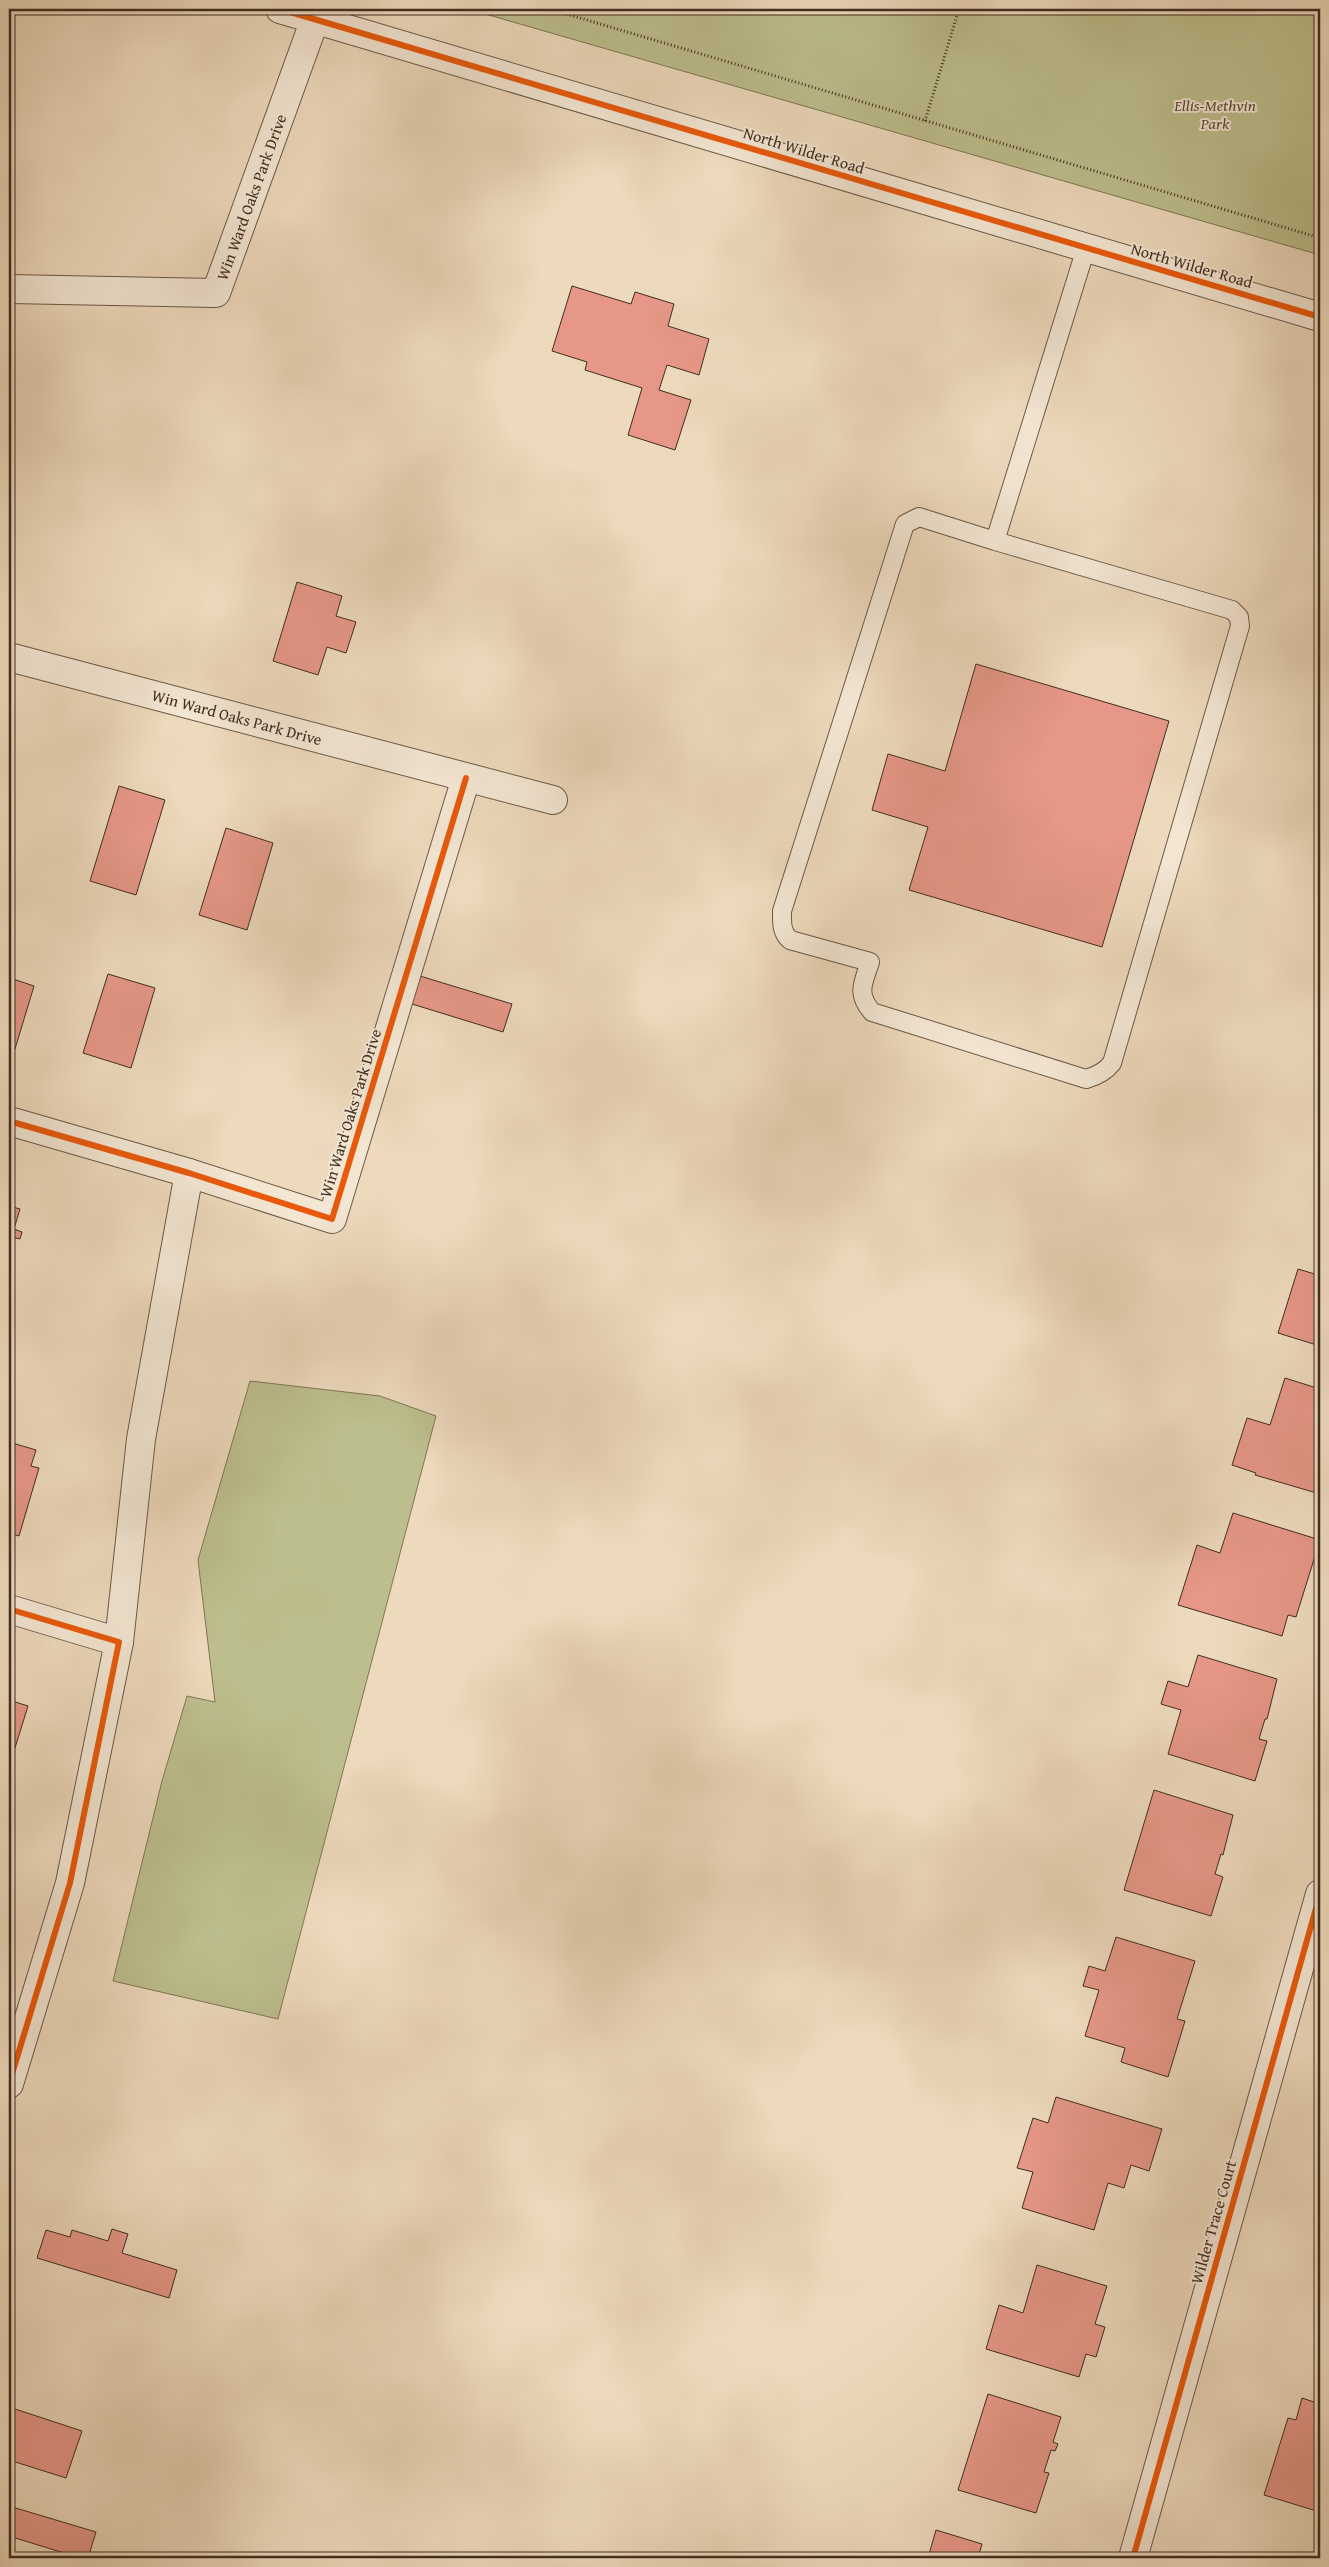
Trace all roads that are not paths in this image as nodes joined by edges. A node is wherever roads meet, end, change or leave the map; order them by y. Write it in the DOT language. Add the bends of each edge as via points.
graph roads {
  1 [pos="280,9"];
  2 [pos="315,20"];
  3 [pos="1086,248"];
  4 [pos="9,289"];
  5 [pos="1320,317"];
  6 [pos="995,542"];
  7 [pos="9,656"];
  8 [pos="466,778"];
  9 [pos="553,800"];
  10 [pos="9,1121"];
  11 [pos="189,1173"];
  12 [pos="9,1608"];
  13 [pos="119,1642"];
  14 [pos="1320,1894"];
  15 [pos="9,2084"];
  16 [pos="1133,2558"];
  1 -- 2 [label="street, North Wilder Road"];
  2 -- 3 [label="street, North Wilder Road"];
  2 -- 4 [label="street, Win Ward Oaks Park Drive" via="216,293"];
  3 -- 5 [label="street, North Wilder Road"];
  3 -- 6 [label="lane"];
  6 -- 6 [label="lane" via="1232,610 1239,617 1240,626 1112,1063 1106,1070 1086,1079 872,1012 861,991 870,962 790,940 784,934 782,924 782,911 905,524 919,517"];
  7 -- 8 [label="street, Win Ward Oaks Park Drive"];
  8 -- 9 [label="street, Win Ward Oaks Park Drive"];
  8 -- 11 [label="street, Win Ward Oaks Park Drive" via="332,1219"];
  10 -- 11 [label="street, Win Ward Oaks Park Drive"];
  11 -- 13 [label="street" via="141,1440"];
  12 -- 13 [label="street"];
  13 -- 15 [label="street" via="70,1883"];
  14 -- 16 [label="street, Wilder Trace Court"];
}
